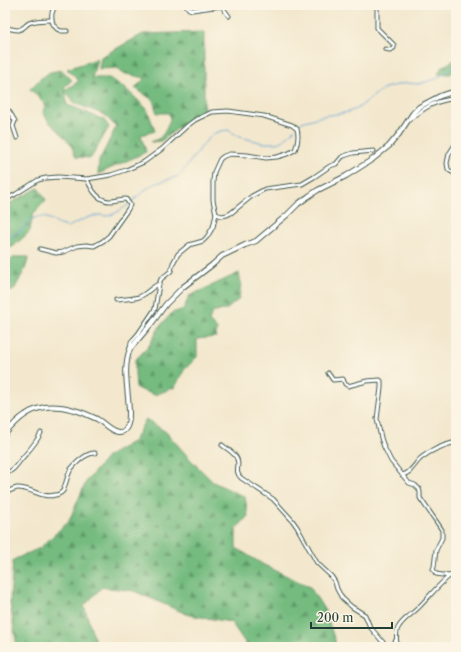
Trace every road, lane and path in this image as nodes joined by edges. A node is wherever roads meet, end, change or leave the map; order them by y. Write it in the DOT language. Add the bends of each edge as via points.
graph roads {
  1 [pos="59,5"];
  2 [pos="124,5"];
  3 [pos="130,5"];
  4 [pos="136,5"];
  5 [pos="186,5"];
  6 [pos="377,5"];
  7 [pos="148,7"];
  8 [pos="229,16"];
  9 [pos="52,20"];
  10 [pos="5,28"];
  11 [pos="67,31"];
  12 [pos="385,49"];
  13 [pos="456,92"];
  14 [pos="456,99"];
  15 [pos="5,112"];
  16 [pos="410,118"];
  17 [pos="17,138"];
  18 [pos="456,143"];
  19 [pos="374,151"];
  20 [pos="456,174"];
  21 [pos="87,179"];
  22 [pos="5,200"];
  23 [pos="216,214"];
  24 [pos="40,249"];
  25 [pos="159,284"];
  26 [pos="116,300"];
  27 [pos="130,349"];
  28 [pos="328,373"];
  29 [pos="41,433"];
  30 [pos="5,434"];
  31 [pos="456,442"];
  32 [pos="222,445"];
  33 [pos="95,453"];
  34 [pos="5,474"];
  35 [pos="402,475"];
  36 [pos="5,493"];
  37 [pos="456,571"];
  38 [pos="449,576"];
  39 [pos="396,638"];
  40 [pos="387,647"];
  41 [pos="392,647"];
  42 [pos="397,647"];
  1 -- 9 [label="street" via="53,8"];
  2 -- 3 [label="street"];
  4 -- 7 [label="street"];
  5 -- 8 [label="street" via="192,10 221,6"];
  6 -- 12 [label="street" via="377,28 394,45 390,50"];
  9 -- 10 [label="street" via="36,21 19,30"];
  9 -- 11 [label="street" via="56,29"];
  13 -- 16 [label="main road" via="427,102 416,109"];
  14 -- 16 [label="street" via="433,104"];
  15 -- 17 [label="street" via="11,112"];
  16 -- 27 [label="main road" via="389,146 372,159 309,196 256,241 222,256 166,304"];
  18 -- 20 [label="street" via="448,154 447,163 448,169"];
  19 -- 23 [label="street" via="344,156 336,164 302,184 265,190 252,196 227,215"];
  21 -- 22 [label="street" via="46,178 34,182"];
  21 -- 23 [label="street" via="111,175 144,162 187,126 212,112 257,114 297,129 298,143 295,150 287,154 266,158 230,154 220,159 213,182"];
  21 -- 24 [label="street" via="100,199 126,199 130,205 128,209 109,236 94,246 77,246 56,253"];
  23 -- 25 [label="street" via="207,237 178,254 171,271"];
  25 -- 26 [label="street" via="139,297"];
  25 -- 27 [label="street" via="155,309 131,342"];
  27 -- 30 [label="main road" via="126,367 129,418 124,430 115,431 77,410 51,406 26,414"];
  28 -- 35 [label="street" via="333,380 343,379 348,386 381,380 377,426 391,461"];
  29 -- 34 [label="street" via="16,467"];
  31 -- 35 [label="street" via="425,455 406,475"];
  32 -- 40 [label="street" via="237,458 237,474 273,499 292,520 318,563 335,582 342,598 365,615 370,627"];
  33 -- 36 [label="street" via="89,453 71,470 63,491 55,496 18,488"];
  35 -- 38 [label="street" via="417,487 420,498 442,530 433,570 436,574"];
  37 -- 38 [label="street"];
  38 -- 39 [label="street" via="399,626"];
  39 -- 41 [label="street"];
  39 -- 42 [label="street"];
}
